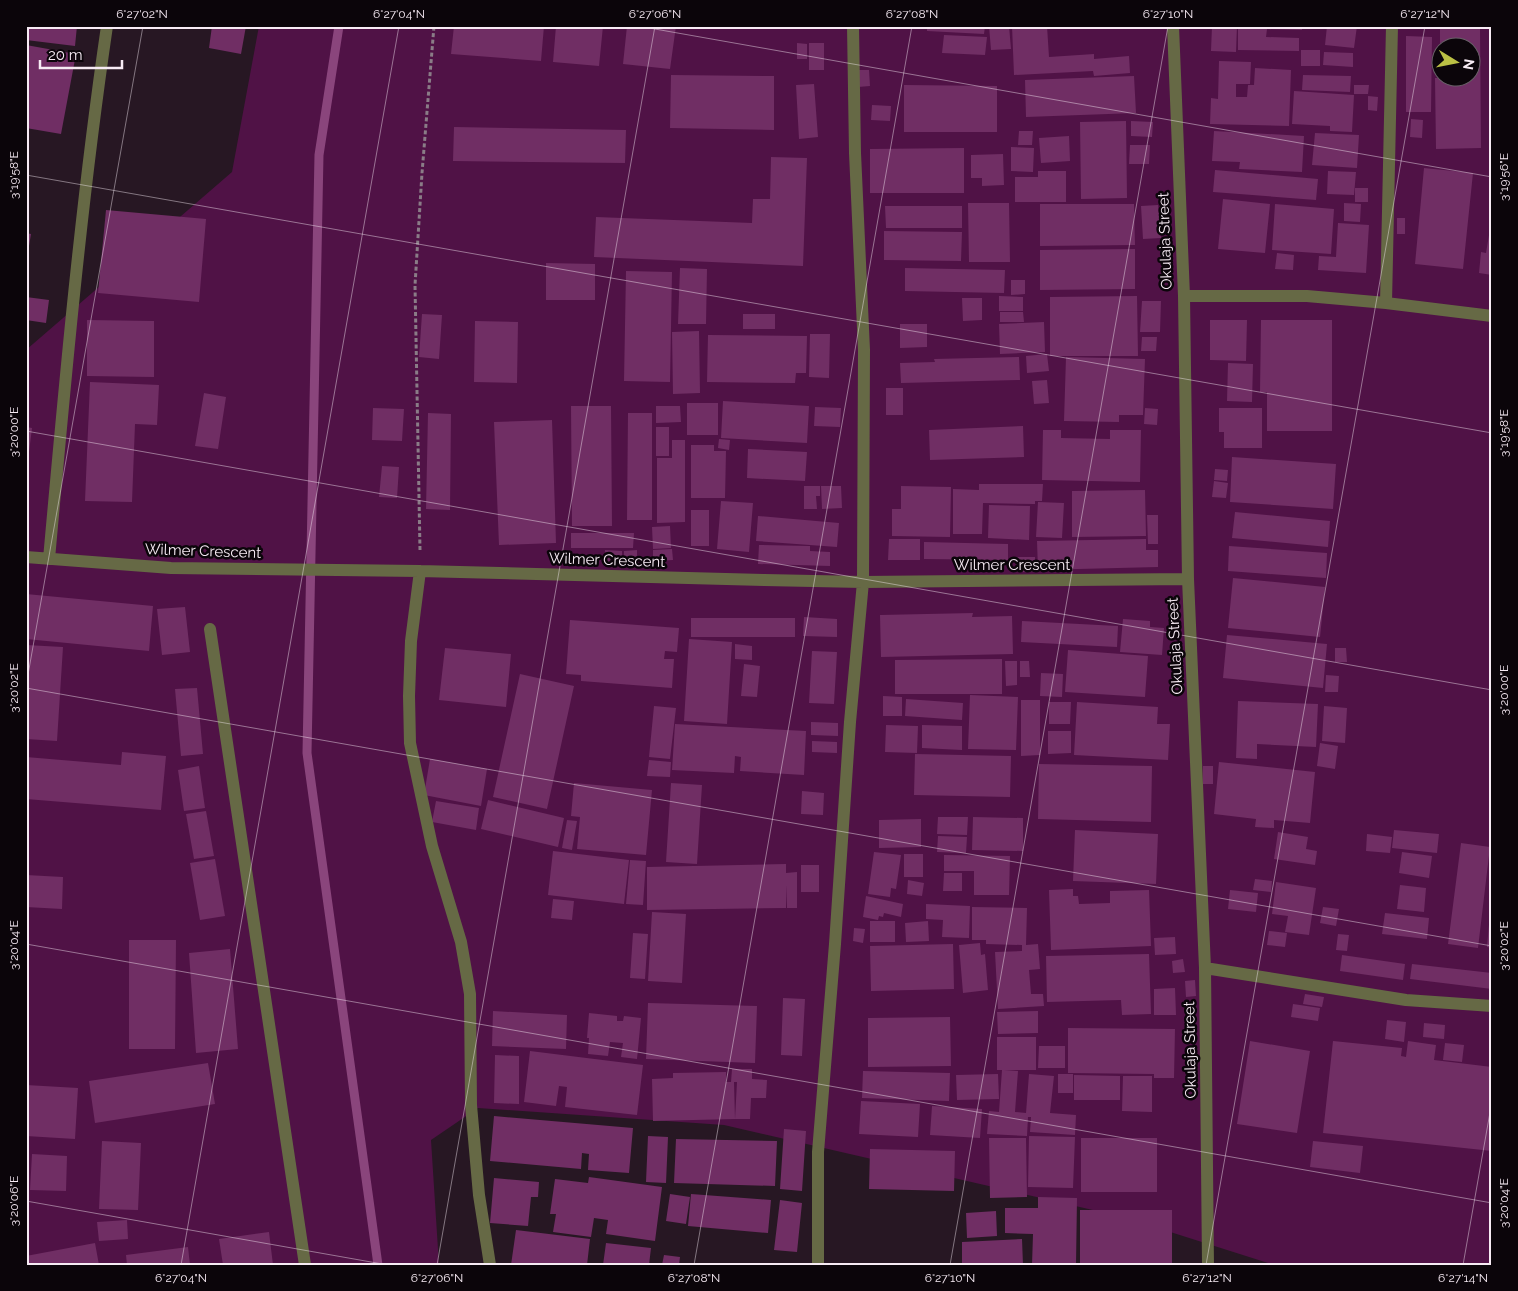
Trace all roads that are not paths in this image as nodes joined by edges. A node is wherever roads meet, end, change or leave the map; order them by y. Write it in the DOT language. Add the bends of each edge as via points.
graph roads {
  1 [pos="107,26"];
  2 [pos="853,26"];
  3 [pos="1172,26"];
  4 [pos="1392,26"];
  5 [pos="1184,296"];
  6 [pos="1386,303"];
  7 [pos="1492,316"];
  8 [pos="26,557"];
  9 [pos="49,559"];
  10 [pos="414,571"];
  11 [pos="1188,579"];
  12 [pos="863,582"];
  13 [pos="210,629"];
  14 [pos="1206,968"];
  15 [pos="1492,1006"];
  16 [pos="305,1265"];
  17 [pos="490,1265"];
  18 [pos="818,1265"];
  19 [pos="1208,1265"];
  1 -- 9 [label="street" via="90,141"];
  2 -- 12 [label="street" via="864,350"];
  3 -- 5 [label="street, Okulaja Street"];
  4 -- 6 [label="street"];
  5 -- 6 [label="street" via="1307,296"];
  5 -- 11 [label="street, Okulaja Street"];
  6 -- 7 [label="street"];
  8 -- 9 [label="street, Wilmer Crescent"];
  9 -- 10 [label="street, Wilmer Crescent" via="171,568"];
  10 -- 12 [label="street, Wilmer Crescent"];
  10 -- 17 [label="street" via="410,743 432,846 461,942 470,994 471,1105"];
  11 -- 12 [label="street, Wilmer Crescent"];
  11 -- 14 [label="street, Okulaja Street"];
  12 -- 18 [label="street" via="818,1152"];
  13 -- 16 [label="street"];
  14 -- 15 [label="street" via="1406,1000"];
  14 -- 19 [label="street, Okulaja Street"];
}
